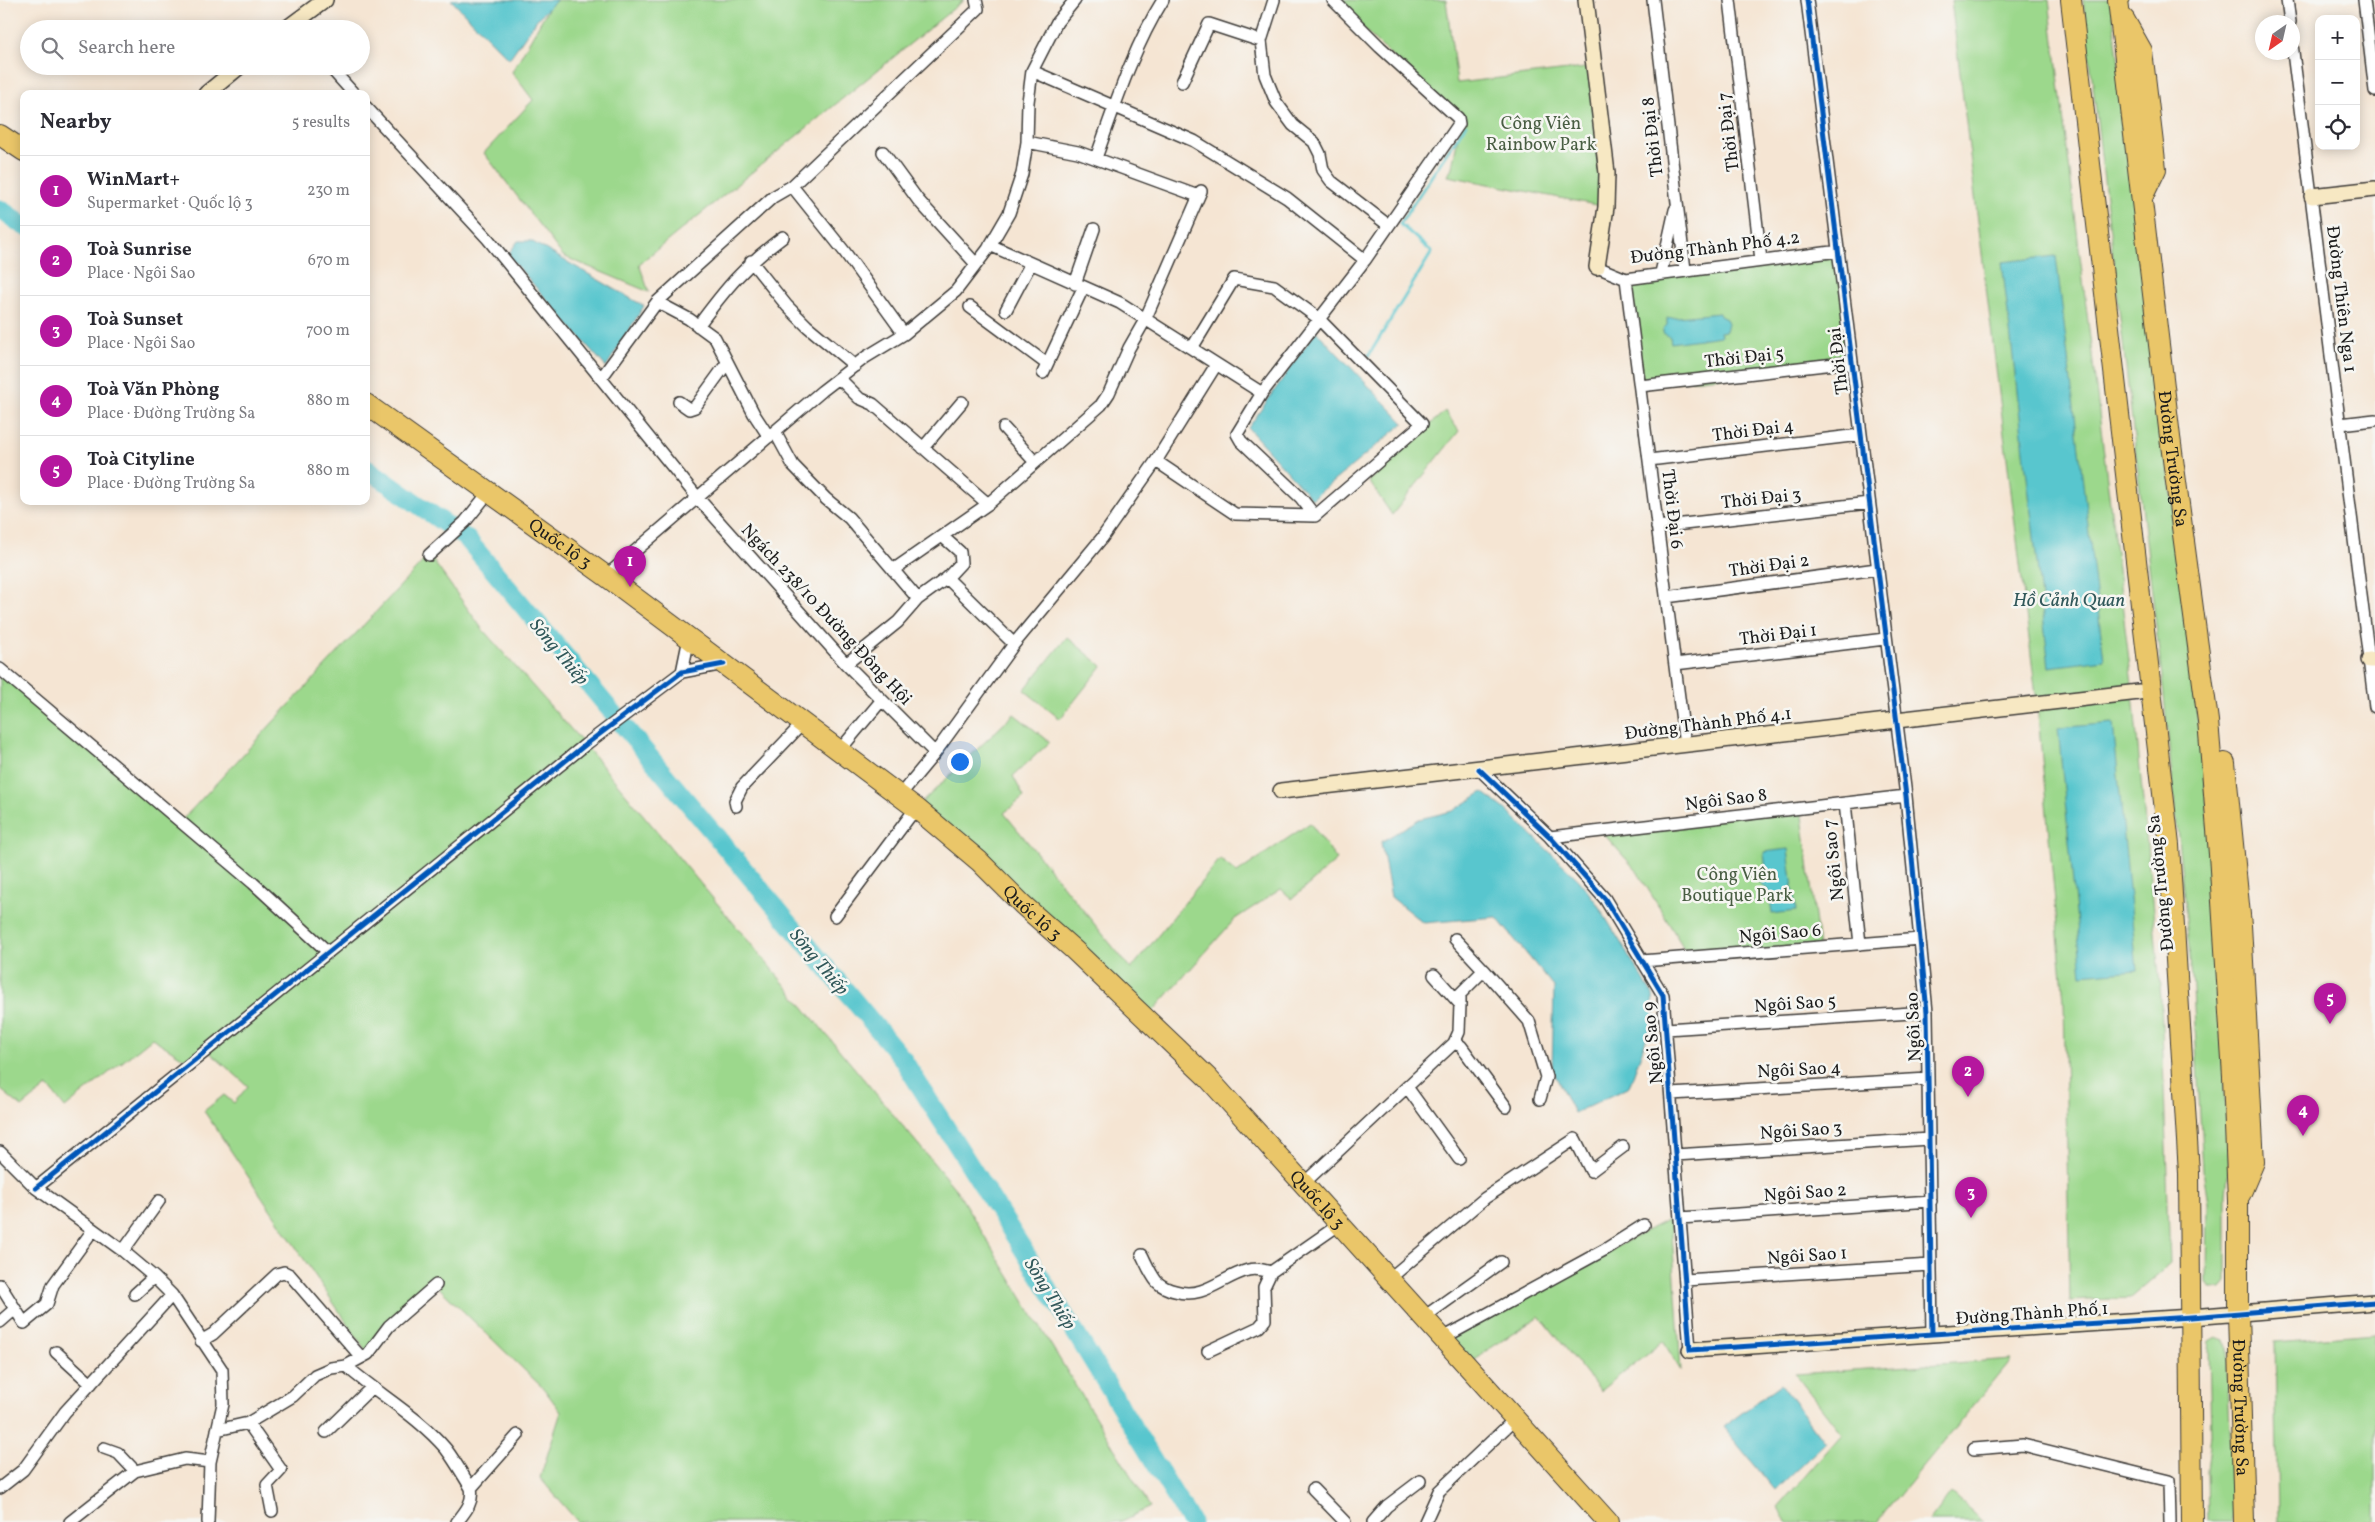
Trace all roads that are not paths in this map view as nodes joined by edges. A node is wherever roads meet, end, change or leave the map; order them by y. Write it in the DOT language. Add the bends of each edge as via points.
graph roads {
  1 [pos="325,0"];
  2 [pos="976,0"];
  3 [pos="1075,0"];
  4 [pos="1163,0"];
  5 [pos="1274,0"];
  6 [pos="1333,0"];
  7 [pos="1586,0"];
  8 [pos="1654,0"];
  9 [pos="1730,0"];
  10 [pos="1807,0"];
  11 [pos="2071,0"];
  12 [pos="2287,0"];
  13 [pos="2364,0"];
  14 [pos="2118,5"];
  15 [pos="2289,15"];
  16 [pos="301,20"];
  17 [pos="1261,41"];
  18 [pos="2294,60"];
  19 [pos="1032,71"];
  20 [pos="229,75"];
  21 [pos="337,75"];
  22 [pos="1182,82"];
  23 [pos="211,90"];
  24 [pos="350,90"];
  25 [pos="2375,90"];
  26 [pos="1114,106"];
  27 [pos="370,111"];
  28 [pos="0,134"];
  29 [pos="1027,142"];
  30 [pos="20,148"];
  31 [pos="884,152"];
  32 [pos="1096,158"];
  33 [pos="792,186"];
  34 [pos="2375,189"];
  35 [pos="2312,196"];
  36 [pos="1677,201"];
  37 [pos="1388,225"];
  38 [pos="1094,229"];
  39 [pos="783,237"];
  40 [pos="990,245"];
  41 [pos="1839,251"];
  42 [pos="1365,260"];
  43 [pos="1761,260"];
  44 [pos="751,261"];
  45 [pos="976,264"];
  46 [pos="1030,265"];
  47 [pos="1596,267"];
  48 [pos="1685,270"];
  49 [pos="1661,273"];
  50 [pos="1626,279"];
  51 [pos="1079,286"];
  52 [pos="657,302"];
  53 [pos="970,307"];
  54 [pos="1006,310"];
  55 [pos="1318,318"];
  56 [pos="1146,320"];
  57 [pos="698,326"];
  58 [pos="904,334"];
  59 [pos="1192,348"];
  60 [pos="1852,362"];
  61 [pos="727,363"];
  62 [pos="1216,365"];
  63 [pos="855,366"];
  64 [pos="602,377"];
  65 [pos="839,378"];
  66 [pos="1640,386"];
  67 [pos="1262,393"];
  68 [pos="679,402"];
  69 [pos="962,402"];
  70 [pos="370,407"];
  71 [pos="2375,420"];
  72 [pos="2340,424"];
  73 [pos="1004,428"];
  74 [pos="772,434"];
  75 [pos="1860,435"];
  76 [pos="923,448"];
  77 [pos="1649,460"];
  78 [pos="1156,461"];
  79 [pos="1035,462"];
  80 [pos="489,492"];
  81 [pos="697,497"];
  82 [pos="1869,503"];
  83 [pos="988,504"];
  84 [pos="1314,516"];
  85 [pos="1658,527"];
  86 [pos="942,536"];
  87 [pos="432,553"];
  88 [pos="2136,554"];
  89 [pos="1877,569"];
  90 [pos="893,570"];
  91 [pos="606,576"];
  92 [pos="947,578"];
  93 [pos="1666,597"];
  94 [pos="918,599"];
  95 [pos="689,638"];
  96 [pos="1885,639"];
  97 [pos="1014,644"];
  98 [pos="2372,660"];
  99 [pos="724,664"];
  100 [pos="846,664"];
  101 [pos="1675,664"];
  102 [pos="0,669"];
  103 [pos="682,672"];
  104 [pos="2139,692"];
  105 [pos="881,701"];
  106 [pos="2375,707"];
  107 [pos="1895,720"];
  108 [pos="802,724"];
  109 [pos="1685,744"];
  110 [pos="839,751"];
  111 [pos="935,753"];
  112 [pos="1479,768"];
  113 [pos="1281,792"];
  114 [pos="900,795"];
  115 [pos="1906,796"];
  116 [pos="1845,803"];
  117 [pos="736,806"];
  118 [pos="916,808"];
  119 [pos="1550,837"];
  120 [pos="835,916"];
  121 [pos="1454,939"];
  122 [pos="1920,939"];
  123 [pos="1860,944"];
  124 [pos="328,952"];
  125 [pos="1642,961"];
  126 [pos="1484,970"];
  127 [pos="1434,975"];
  128 [pos="1460,1004"];
  129 [pos="1927,1012"];
  130 [pos="1666,1029"];
  131 [pos="1454,1043"];
  132 [pos="1928,1079"];
  133 [pos="1407,1087"];
  134 [pos="1671,1094"];
  135 [pos="1540,1099"];
  136 [pos="1506,1108"];
  137 [pos="1929,1139"];
  138 [pos="1623,1147"];
  139 [pos="0,1152"];
  140 [pos="1675,1155"];
  141 [pos="1459,1159"];
  142 [pos="1304,1184"];
  143 [pos="36,1188"];
  144 [pos="159,1201"];
  145 [pos="1931,1201"];
  146 [pos="2189,1212"];
  147 [pos="1680,1218"];
  148 [pos="1340,1224"];
  149 [pos="1644,1225"];
  150 [pos="93,1230"];
  151 [pos="123,1251"];
  152 [pos="1142,1255"];
  153 [pos="1501,1262"];
  154 [pos="1931,1264"];
  155 [pos="1271,1272"];
  156 [pos="154,1277"];
  157 [pos="1389,1279"];
  158 [pos="1685,1280"];
  159 [pos="0,1285"];
  160 [pos="436,1285"];
  161 [pos="135,1294"];
  162 [pos="172,1295"];
  163 [pos="2375,1302"];
  164 [pos="14,1309"];
  165 [pos="2238,1314"];
  166 [pos="1424,1317"];
  167 [pos="2192,1317"];
  168 [pos="0,1322"];
  169 [pos="1932,1334"];
  170 [pos="1444,1338"];
  171 [pos="201,1341"];
  172 [pos="1690,1350"];
  173 [pos="1208,1351"];
  174 [pos="56,1352"];
  175 [pos="361,1357"];
  176 [pos="346,1366"];
  177 [pos="91,1384"];
  178 [pos="371,1388"];
  179 [pos="1515,1419"];
  180 [pos="248,1423"];
  181 [pos="217,1430"];
  182 [pos="326,1432"];
  183 [pos="518,1436"];
  184 [pos="104,1448"];
  185 [pos="1974,1449"];
  186 [pos="210,1462"];
  187 [pos="135,1471"];
  188 [pos="1420,1481"];
  189 [pos="2169,1481"];
  190 [pos="2191,1485"];
  191 [pos="0,1488"];
  192 [pos="471,1488"];
  193 [pos="1313,1490"];
  194 [pos="272,1511"];
  195 [pos="70,1522"];
  196 [pos="208,1522"];
  197 [pos="456,1522"];
  198 [pos="1345,1522"];
  199 [pos="1373,1522"];
  200 [pos="1425,1522"];
  201 [pos="1608,1522"];
  202 [pos="2170,1522"];
  203 [pos="2192,1522"];
  204 [pos="2244,1522"];
  1 -- 16 [label="street"];
  2 -- 33 [label="street" via="978,9"];
  3 -- 19 [label="street" via="1057,22"];
  4 -- 26 [label="street"];
  5 -- 17 [label="street"];
  6 -- 37 [label="street" via="1458,118 1459,124 1454,133"];
  7 -- 47 [label="street" via="1607,173 1606,207"];
  8 -- 36 [label="street, Thời Đại 8"];
  9 -- 43 [label="street, Thời Đại 7"];
  10 -- 41 [label="street, Thời Đại"];
  11 -- 88 [label="highway, Đường Trường Sa"];
  12 -- 15 [label="street"];
  13 -- 25 [label="street"];
  14 -- 165 [label="highway, Đường Trường Sa" via="2208,720 2233,1076"];
  17 -- 22 [label="street" via="1208,24"];
  17 -- 37 [label="street" via="1265,75 1276,102 1293,125 1314,142 1323,170 1331,180"];
  18 -- 35 [label="street, Đường Thiên Nga 1"];
  19 -- 26 [label="street"];
  19 -- 29 [label="street"];
  20 -- 23 [label="street"];
  21 -- 24 [label="street"];
  26 -- 32 [label="street"];
  26 -- 42 [label="street" via="1194,141 1244,170 1287,198"];
  27 -- 64 [label="street, Ngách 238/10 Đường Đông Hội" via="488,239"];
  28 -- 30 [label="highway"];
  29 -- 32 [label="street"];
  29 -- 40 [label="street" via="1022,174 1009,213"];
  31 -- 45 [label="street" via="918,200"];
  32 -- 56 [label="street" via="1199,194"];
  33 -- 52 [label="street" via="773,197"];
  33 -- 58 [label="street"];
  34 -- 35 [label="street"];
  35 -- 72 [label="street, Đường Thiên Nga 1"];
  36 -- 48 [label="street, Thời Đại 8"];
  36 -- 49 [label="street"];
  37 -- 42 [label="street"];
  38 -- 51 [label="street"];
  39 -- 44 [label="street"];
  40 -- 45 [label="street"];
  40 -- 46 [label="street"];
  41 -- 43 [label="street, Đường Thành Phố 4.2"];
  41 -- 60 [label="street, Thời Đại"];
  42 -- 55 [label="street"];
  43 -- 48 [label="street, Đường Thành Phố 4.2"];
  44 -- 57 [label="street"];
  44 -- 63 [label="street" via="806,326"];
  45 -- 58 [label="street" via="956,291"];
  46 -- 51 [label="street"];
  46 -- 54 [label="street"];
  47 -- 50 [label="street, Đường Thành Phố 4.2"];
  48 -- 49 [label="street, Đường Thành Phố 4.2"];
  49 -- 50 [label="street, Đường Thành Phố 4.2"];
  50 -- 66 [label="street, Thời Đại 6"];
  51 -- 53 [label="street" via="1045,368"];
  51 -- 56 [label="street" via="1120,304"];
  52 -- 57 [label="street"];
  52 -- 64 [label="street"];
  55 -- 59 [label="street" via="1274,286 1234,279"];
  55 -- 67 [label="street"];
  55 -- 84 [label="street" via="1422,424"];
  56 -- 59 [label="street"];
  56 -- 79 [label="street" via="1101,405"];
  57 -- 61 [label="street" via="715,338"];
  58 -- 63 [label="street"];
  59 -- 62 [label="street"];
  60 -- 66 [label="street, Thời Đại 5"];
  60 -- 75 [label="street, Thời Đại"];
  61 -- 68 [label="street" via="695,407 688,409"];
  61 -- 74 [label="street" via="754,414"];
  62 -- 67 [label="street"];
  62 -- 78 [label="street"];
  63 -- 65 [label="street"];
  64 -- 81 [label="street, Ngách 238/10 Đường Đông Hội"];
  65 -- 74 [label="street"];
  65 -- 76 [label="street" via="859,398 873,404"];
  66 -- 77 [label="street, Thời Đại 6"];
  67 -- 84 [label="street" via="1237,434 1301,498"];
  69 -- 76 [label="street"];
  70 -- 80 [label="highway, Quốc lộ 3"];
  71 -- 72 [label="street"];
  72 -- 98 [label="street, Đường Thiên Nga 1"];
  73 -- 79 [label="street"];
  74 -- 81 [label="street"];
  74 -- 90 [label="street" via="815,489 848,518"];
  75 -- 77 [label="street, Thời Đại 4"];
  75 -- 82 [label="street, Thời Đại"];
  76 -- 83 [label="street"];
  77 -- 85 [label="street, Thời Đại 6"];
  78 -- 84 [label="street" via="1235,514"];
  78 -- 97 [label="street" via="1102,538"];
  79 -- 83 [label="street"];
  80 -- 87 [label="street" via="465,522"];
  80 -- 91 [label="highway, Quốc lộ 3"];
  81 -- 91 [label="street"];
  81 -- 100 [label="street, Ngách 238/10 Đường Đông Hội"];
  82 -- 85 [label="street, Thời Đại 3"];
  82 -- 89 [label="street, Thời Đại"];
  83 -- 86 [label="street"];
  85 -- 93 [label="street, Thời Đại 6"];
  86 -- 90 [label="street"];
  86 -- 92 [label="street" via="960,552 962,560"];
  88 -- 104 [label="highway, Đường Trường Sa" via="2129,596"];
  88 -- 146 [label="highway, Đường Trường Sa" via="2169,845"];
  89 -- 93 [label="street, Thời Đại 2"];
  89 -- 96 [label="street, Thời Đại"];
  90 -- 94 [label="street"];
  91 -- 95 [label="highway, Quốc lộ 3"];
  92 -- 94 [label="street"];
  92 -- 97 [label="street"];
  93 -- 101 [label="street, Thời Đại 6"];
  94 -- 100 [label="street" via="898,622"];
  95 -- 99 [label="highway, Quốc lộ 3"];
  95 -- 103 [label="street"];
  96 -- 101 [label="street, Thời Đại 1"];
  96 -- 107 [label="street, Thời Đại"];
  97 -- 111 [label="street"];
  98 -- 106 [label="street, Đường Thiên Nga 1"];
  99 -- 103 [label="street"];
  99 -- 108 [label="highway, Quốc lộ 3"];
  100 -- 105 [label="street, Ngách 238/10 Đường Đông Hội"];
  101 -- 109 [label="street, Thời Đại 6"];
  102 -- 124 [label="street" via="253,883"];
  103 -- 124 [label="street" via="585,745"];
  104 -- 107 [label="street, Đường Thành Phố 4.1"];
  104 -- 146 [label="highway, Đường Trường Sa" via="2161,884 2179,1183"];
  105 -- 110 [label="street"];
  105 -- 111 [label="street, Ngách 238/10 Đường Đông Hội"];
  107 -- 109 [label="street, Đường Thành Phố 4.1"];
  107 -- 115 [label="street, Ngôi Sao"];
  108 -- 110 [label="highway, Quốc lộ 3"];
  108 -- 117 [label="street" via="742,787"];
  109 -- 112 [label="street, Đường Thành Phố 4.1"];
  110 -- 114 [label="highway, Quốc lộ 3"];
  111 -- 114 [label="street"];
  112 -- 113 [label="street, Đường Thành Phố 4.1"];
  112 -- 119 [label="street, Ngôi Sao 9"];
  114 -- 118 [label="highway, Quốc lộ 3"];
  115 -- 116 [label="street, Ngôi Sao 8"];
  115 -- 122 [label="street, Ngôi Sao"];
  116 -- 119 [label="street, Ngôi Sao 8"];
  116 -- 123 [label="street, Ngôi Sao 7"];
  118 -- 120 [label="street"];
  118 -- 142 [label="highway, Quốc lộ 3" via="979,861 1208,1078"];
  119 -- 125 [label="street, Ngôi Sao 9" via="1605,899"];
  121 -- 126 [label="street"];
  122 -- 123 [label="street, Ngôi Sao 6"];
  122 -- 129 [label="street, Ngôi Sao"];
  123 -- 125 [label="street, Ngôi Sao 6"];
  124 -- 143 [label="street"];
  125 -- 130 [label="street, Ngôi Sao 9" via="1663,995"];
  126 -- 128 [label="street" via="1460,994"];
  126 -- 135 [label="street" via="1529,1021 1546,1077"];
  127 -- 128 [label="street"];
  128 -- 131 [label="street" via="1459,1032"];
  129 -- 130 [label="street, Ngôi Sao 5"];
  129 -- 132 [label="street, Ngôi Sao"];
  130 -- 134 [label="street, Ngôi Sao 9"];
  131 -- 133 [label="street"];
  131 -- 136 [label="street" via="1461,1046"];
  132 -- 134 [label="street, Ngôi Sao 4"];
  132 -- 137 [label="street, Ngôi Sao"];
  133 -- 141 [label="street"];
  133 -- 142 [label="street"];
  134 -- 140 [label="street, Ngôi Sao 9"];
  137 -- 140 [label="street, Ngôi Sao 3"];
  137 -- 145 [label="street, Ngôi Sao"];
  138 -- 157 [label="street" via="1591,1171 1575,1139 1485,1198"];
  139 -- 143 [label="street"];
  140 -- 147 [label="street, Ngôi Sao 9"];
  142 -- 148 [label="highway, Quốc lộ 3"];
  143 -- 150 [label="street"];
  144 -- 151 [label="street"];
  145 -- 147 [label="street, Ngôi Sao 2"];
  145 -- 154 [label="street, Ngôi Sao"];
  146 -- 167 [label="highway, Đường Trường Sa"];
  147 -- 158 [label="street, Ngôi Sao 9"];
  148 -- 155 [label="street"];
  148 -- 157 [label="highway, Quốc lộ 3"];
  149 -- 170 [label="street"];
  150 -- 151 [label="street"];
  150 -- 164 [label="street" via="53,1285 47,1304 24,1323"];
  151 -- 156 [label="street"];
  152 -- 155 [label="street" via="1157,1282 1182,1294 1196,1294 1247,1270"];
  153 -- 166 [label="street"];
  154 -- 158 [label="street, Ngôi Sao 1"];
  154 -- 169 [label="street, Ngôi Sao"];
  155 -- 173 [label="street" via="1264,1287 1265,1320 1260,1327"];
  156 -- 161 [label="street"];
  156 -- 162 [label="street"];
  157 -- 166 [label="highway, Quốc lộ 3"];
  158 -- 172 [label="street, Ngôi Sao 9"];
  159 -- 164 [label="street"];
  160 -- 175 [label="street" via="389,1326 380,1341"];
  162 -- 171 [label="street"];
  162 -- 177 [label="street"];
  163 -- 165 [label="street, Đường Thành Phố 1"];
  164 -- 168 [label="street"];
  165 -- 167 [label="street, Đường Thành Phố 1"];
  165 -- 204 [label="highway, Đường Trường Sa"];
  166 -- 170 [label="highway, Quốc lộ 3"];
  167 -- 169 [label="street, Đường Thành Phố 1"];
  167 -- 190 [label="highway, Đường Trường Sa"];
  169 -- 172 [label="street, Đường Thành Phố 1"];
  170 -- 179 [label="highway, Quốc lộ 3"];
  171 -- 175 [label="street" via="277,1274 284,1272"];
  171 -- 181 [label="street" via="222,1370 223,1404"];
  174 -- 177 [label="street"];
  175 -- 176 [label="street"];
  176 -- 178 [label="street"];
  176 -- 180 [label="street" via="315,1375 293,1396"];
  177 -- 191 [label="street" via="65,1412 23,1470"];
  178 -- 182 [label="street"];
  178 -- 192 [label="street" via="426,1429 446,1450"];
  179 -- 200 [label="street" via="1439,1491"];
  179 -- 201 [label="highway, Quốc lộ 3"];
  180 -- 181 [label="street"];
  180 -- 194 [label="street" via="281,1470 267,1485"];
  181 -- 186 [label="street"];
  183 -- 192 [label="street"];
  184 -- 187 [label="street" via="118,1453"];
  185 -- 189 [label="street" via="2023,1445"];
  186 -- 187 [label="street" via="185,1459"];
  186 -- 196 [label="street"];
  187 -- 195 [label="street"];
  188 -- 199 [label="street" via="1387,1506"];
  189 -- 190 [label="street"];
  189 -- 202 [label="street"];
  190 -- 203 [label="highway, Đường Trường Sa"];
  192 -- 197 [label="street" via="470,1504"];
  193 -- 198 [label="street"];
}
